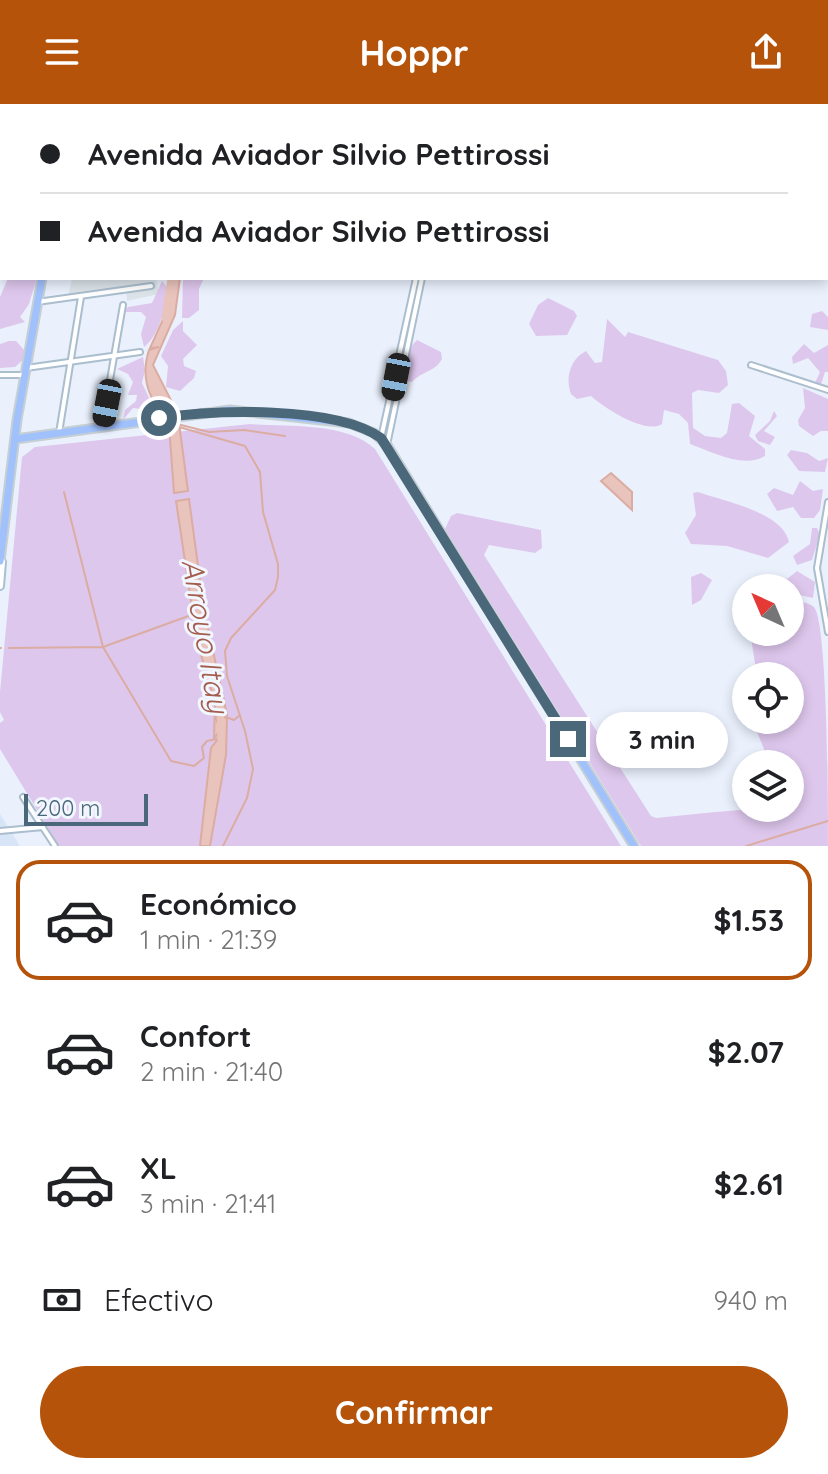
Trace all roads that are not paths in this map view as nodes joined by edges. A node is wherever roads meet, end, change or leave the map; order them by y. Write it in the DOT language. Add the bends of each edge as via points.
graph roads {
  1 [pos="42,280"];
  2 [pos="419,280"];
  3 [pos="151,286"];
  4 [pos="81,297"];
  5 [pos="415,301"];
  6 [pos="37,302"];
  7 [pos="123,305"];
  8 [pos="140,352"];
  9 [pos="115,357"];
  10 [pos="70,363"];
  11 [pos="751,365"];
  12 [pos="25,371"];
  13 [pos="0,375"];
  14 [pos="828,390"];
  15 [pos="102,426"];
  16 [pos="59,433"];
  17 [pos="381,438"];
  18 [pos="15,439"];
  19 [pos="387,445"];
  20 [pos="0,467"];
  21 [pos="11,467"];
  22 [pos="828,502"];
  23 [pos="1,562"];
  24 [pos="0,586"];
  25 [pos="828,632"];
  26 [pos="23,797"];
  27 [pos="43,827"];
  28 [pos="0,831"];
  29 [pos="55,846"];
  30 [pos="634,846"];
  1 -- 6 [label="main road"];
  2 -- 5 [label="street"];
  3 -- 4 [label="street"];
  4 -- 6 [label="street"];
  4 -- 10 [label="street"];
  5 -- 17 [label="street"];
  5 -- 19 [label="street"];
  6 -- 12 [label="main road"];
  7 -- 9 [label="street"];
  8 -- 9 [label="street"];
  9 -- 10 [label="street"];
  9 -- 15 [label="street"];
  10 -- 12 [label="street"];
  10 -- 16 [label="street"];
  11 -- 14 [label="street"];
  12 -- 13 [label="street"];
  12 -- 18 [label="main road"];
  15 -- 16 [label="main road"];
  15 -- 17 [label="main road" via="230,410 349,423"];
  16 -- 18 [label="main road"];
  17 -- 19 [label="main road"];
  18 -- 21 [label="main road"];
  19 -- 30 [label="main road"];
  20 -- 21 [label="street"];
  21 -- 23 [label="main road"];
  22 -- 25 [label="street" via="817,568"];
  23 -- 24 [label="street"];
  26 -- 27 [label="street"];
  27 -- 28 [label="street"];
  27 -- 29 [label="street"];
}
